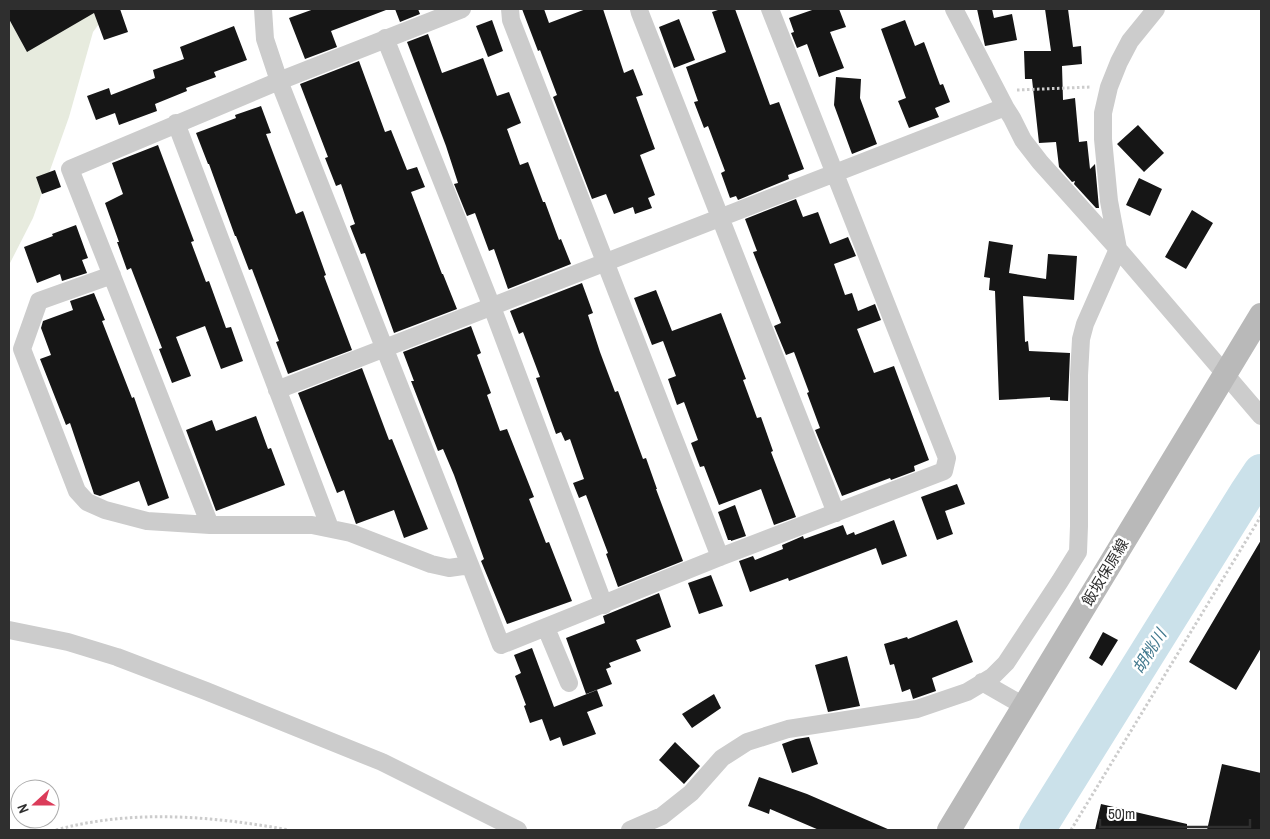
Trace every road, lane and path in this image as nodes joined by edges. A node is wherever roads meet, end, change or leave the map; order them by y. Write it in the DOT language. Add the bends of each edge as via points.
graph roads {
  1 [pos="263,9"];
  2 [pos="462,9"];
  3 [pos="510,9"];
  4 [pos="639,9"];
  5 [pos="770,9"];
  6 [pos="954,9"];
  7 [pos="1156,9"];
  8 [pos="385,38"];
  9 [pos="280,81"];
  10 [pos="1109,87"];
  11 [pos="996,91"];
  12 [pos="1005,108"];
  13 [pos="176,123"];
  14 [pos="834,174"];
  15 [pos="720,218"];
  16 [pos="1118,249"];
  17 [pos="606,262"];
  18 [pos="112,275"];
  19 [pos="492,306"];
  20 [pos="1261,315"];
  21 [pos="384,348"];
  22 [pos="1224,374"];
  23 [pos="278,390"];
  24 [pos="1261,416"];
  25 [pos="836,513"];
  26 [pos="1261,516"];
  27 [pos="210,526"];
  28 [pos="330,528"];
  29 [pos="720,557"];
  30 [pos="470,565"];
  31 [pos="604,605"];
  32 [pos="546,628"];
  33 [pos="9,630"];
  34 [pos="982,682"];
  35 [pos="569,683"];
  36 [pos="1024,706"];
  37 [pos="56,830"];
  38 [pos="288,830"];
  39 [pos="518,830"];
  40 [pos="630,830"];
  41 [pos="948,830"];
  42 [pos="1072,830"];
  1 -- 9 [label="street" via="266,39"];
  2 -- 8 [label="street"];
  3 -- 17 [label="street" via="511,20"];
  4 -- 15 [label="street"];
  5 -- 14 [label="street"];
  6 -- 11 [label="street"];
  7 -- 10 [label="street" via="1130,41"];
  8 -- 9 [label="street"];
  8 -- 19 [label="street"];
  9 -- 13 [label="street"];
  9 -- 21 [label="street"];
  10 -- 11 [label="path"];
  10 -- 16 [label="street" via="1104,139 1109,201"];
  11 -- 12 [label="street"];
  12 -- 14 [label="street"];
  12 -- 16 [label="street" via="1040,162"];
  13 -- 18 [label="street" via="70,168"];
  13 -- 23 [label="street"];
  14 -- 15 [label="street"];
  14 -- 25 [label="street" via="947,458 944,471"];
  15 -- 17 [label="street"];
  15 -- 25 [label="street"];
  16 -- 22 [label="street"];
  16 -- 34 [label="street" via="1081,339 1078,552 1006,663"];
  17 -- 19 [label="street"];
  17 -- 29 [label="street"];
  18 -- 27 [label="street"];
  18 -- 27 [label="street" via="39,301 22,349 77,491 87,502 105,510 147,521"];
  19 -- 21 [label="street"];
  19 -- 31 [label="street"];
  20 -- 22 [label="main road, 飯坂保原線"];
  21 -- 23 [label="street"];
  21 -- 30 [label="street"];
  22 -- 24 [label="street"];
  22 -- 36 [label="main road, 飯坂保原線"];
  23 -- 28 [label="street"];
  25 -- 29 [label="street"];
  26 -- 42 [label="path"];
  27 -- 28 [label="street" via="312,524"];
  28 -- 30 [label="street" via="431,564 449,568"];
  29 -- 31 [label="street"];
  30 -- 32 [label="street" via="501,645"];
  31 -- 32 [label="street"];
  32 -- 35 [label="street"];
  33 -- 39 [label="street" via="101,652 206,691 382,762"];
  34 -- 36 [label="street"];
  34 -- 40 [label="street" via="967,692 917,709 788,729 747,742 722,758 691,793 662,816"];
  36 -- 41 [label="main road, 飯坂保原線"];
  37 -- 38 [label="path" via="135,817 210,818"];
}
